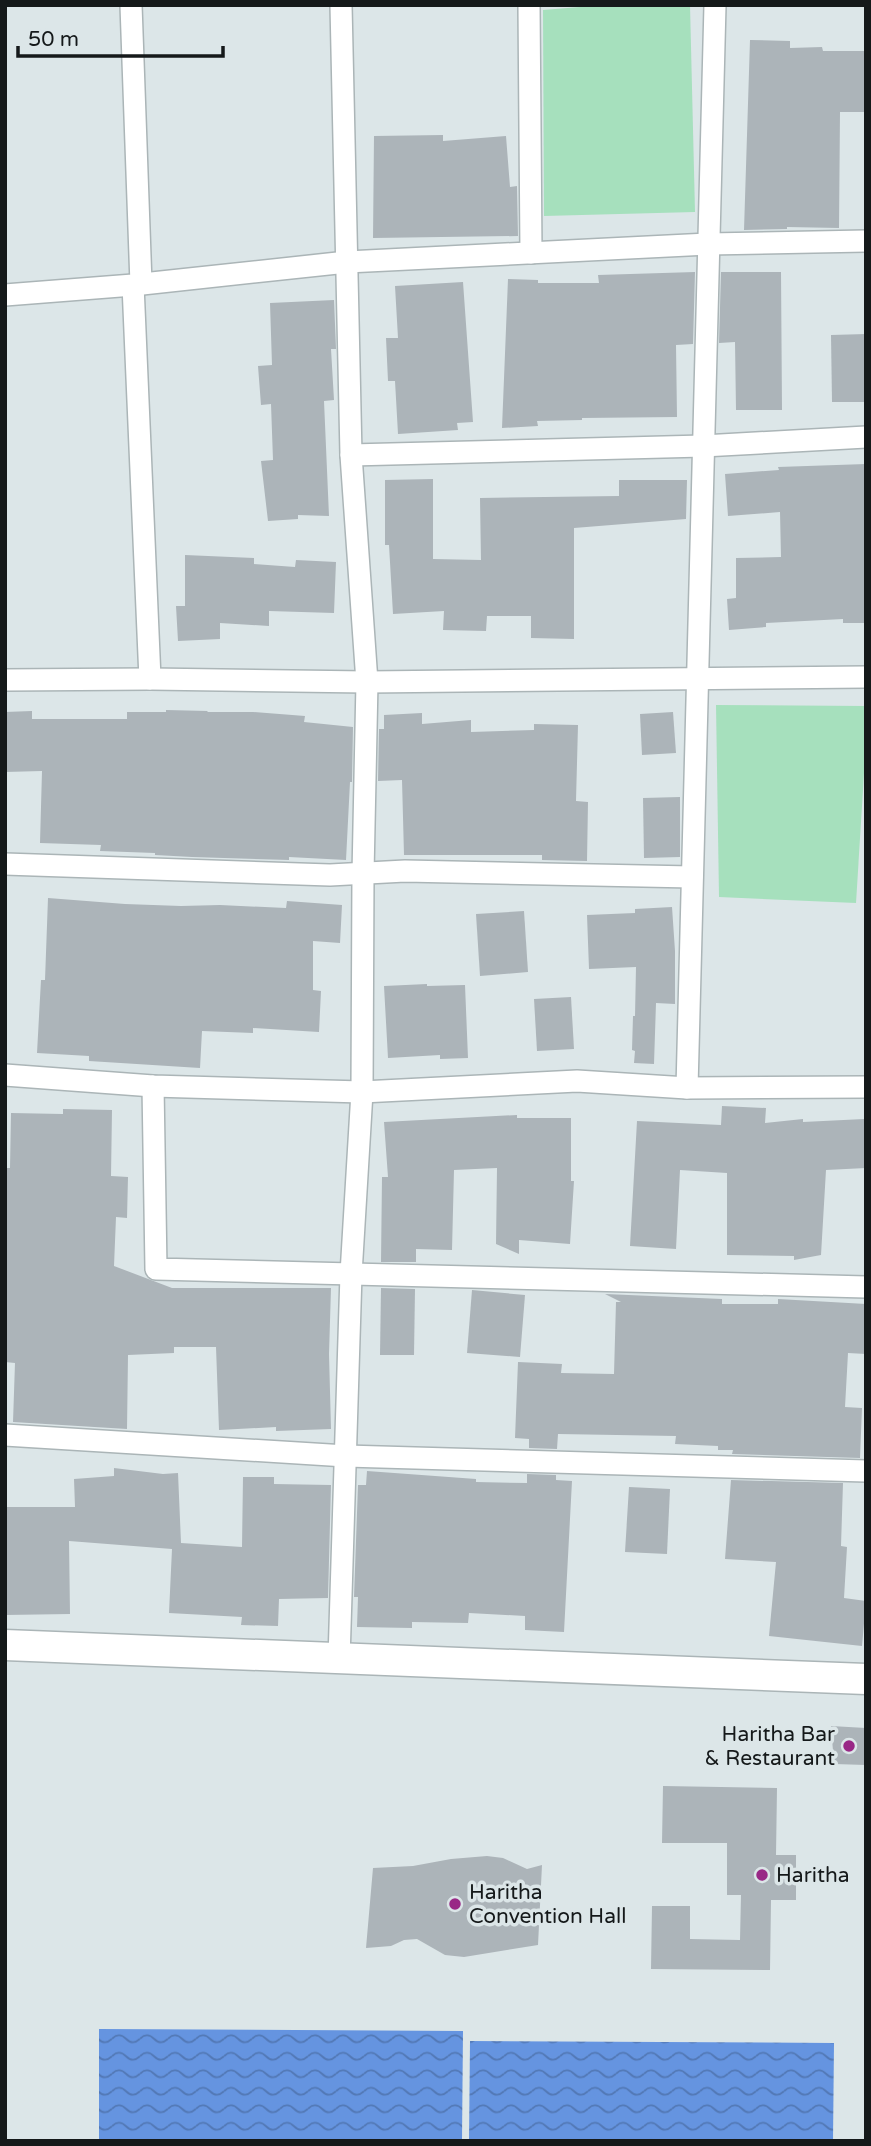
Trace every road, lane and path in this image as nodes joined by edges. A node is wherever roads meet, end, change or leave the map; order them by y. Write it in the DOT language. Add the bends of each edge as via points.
graph roads {
  1 [pos="131,5"];
  2 [pos="341,5"];
  3 [pos="529,5"];
  4 [pos="715,5"];
  5 [pos="866,241"];
  6 [pos="708,244"];
  7 [pos="531,253"];
  8 [pos="347,262"];
  9 [pos="137,284"];
  10 [pos="5,295"];
  11 [pos="866,437"];
  12 [pos="703,446"];
  13 [pos="351,455"];
  14 [pos="698,677"];
  15 [pos="866,677"];
  16 [pos="150,678"];
  17 [pos="5,680"];
  18 [pos="367,682"];
  19 [pos="5,863"];
  20 [pos="363,874"];
  21 [pos="692,877"];
  22 [pos="5,1075"];
  23 [pos="153,1086"];
  24 [pos="866,1087"];
  25 [pos="687,1088"];
  26 [pos="362,1092"];
  27 [pos="351,1274"];
  28 [pos="866,1287"];
  29 [pos="5,1435"];
  30 [pos="346,1456"];
  31 [pos="866,1471"];
  32 [pos="5,1645"];
  33 [pos="339,1658"];
  34 [pos="866,1661"];
  35 [pos="866,1679"];
  1 -- 9 [label="street"];
  2 -- 8 [label="street"];
  3 -- 7 [label="street"];
  4 -- 6 [label="street"];
  5 -- 6 [label="street"];
  6 -- 7 [label="street"];
  6 -- 12 [label="street"];
  7 -- 8 [label="street"];
  8 -- 9 [label="street"];
  8 -- 13 [label="street"];
  9 -- 10 [label="street"];
  9 -- 16 [label="street"];
  11 -- 12 [label="street"];
  12 -- 13 [label="street"];
  12 -- 14 [label="street"];
  13 -- 18 [label="street"];
  14 -- 15 [label="street"];
  14 -- 18 [label="street"];
  14 -- 21 [label="street"];
  16 -- 17 [label="street"];
  16 -- 18 [label="street"];
  18 -- 20 [label="street"];
  19 -- 20 [label="street"];
  20 -- 21 [label="street"];
  20 -- 26 [label="street"];
  21 -- 25 [label="street"];
  22 -- 23 [label="street"];
  23 -- 26 [label="street"];
  23 -- 27 [label="street" via="156,1269"];
  24 -- 25 [label="street"];
  25 -- 26 [label="street" via="577,1081"];
  26 -- 27 [label="street"];
  27 -- 28 [label="street"];
  27 -- 30 [label="street"];
  29 -- 30 [label="street"];
  30 -- 31 [label="street"];
  30 -- 33 [label="street"];
  32 -- 33 [label="street"];
  33 -- 35 [label="street"];
  34 -- 35 [label="street"];
}
